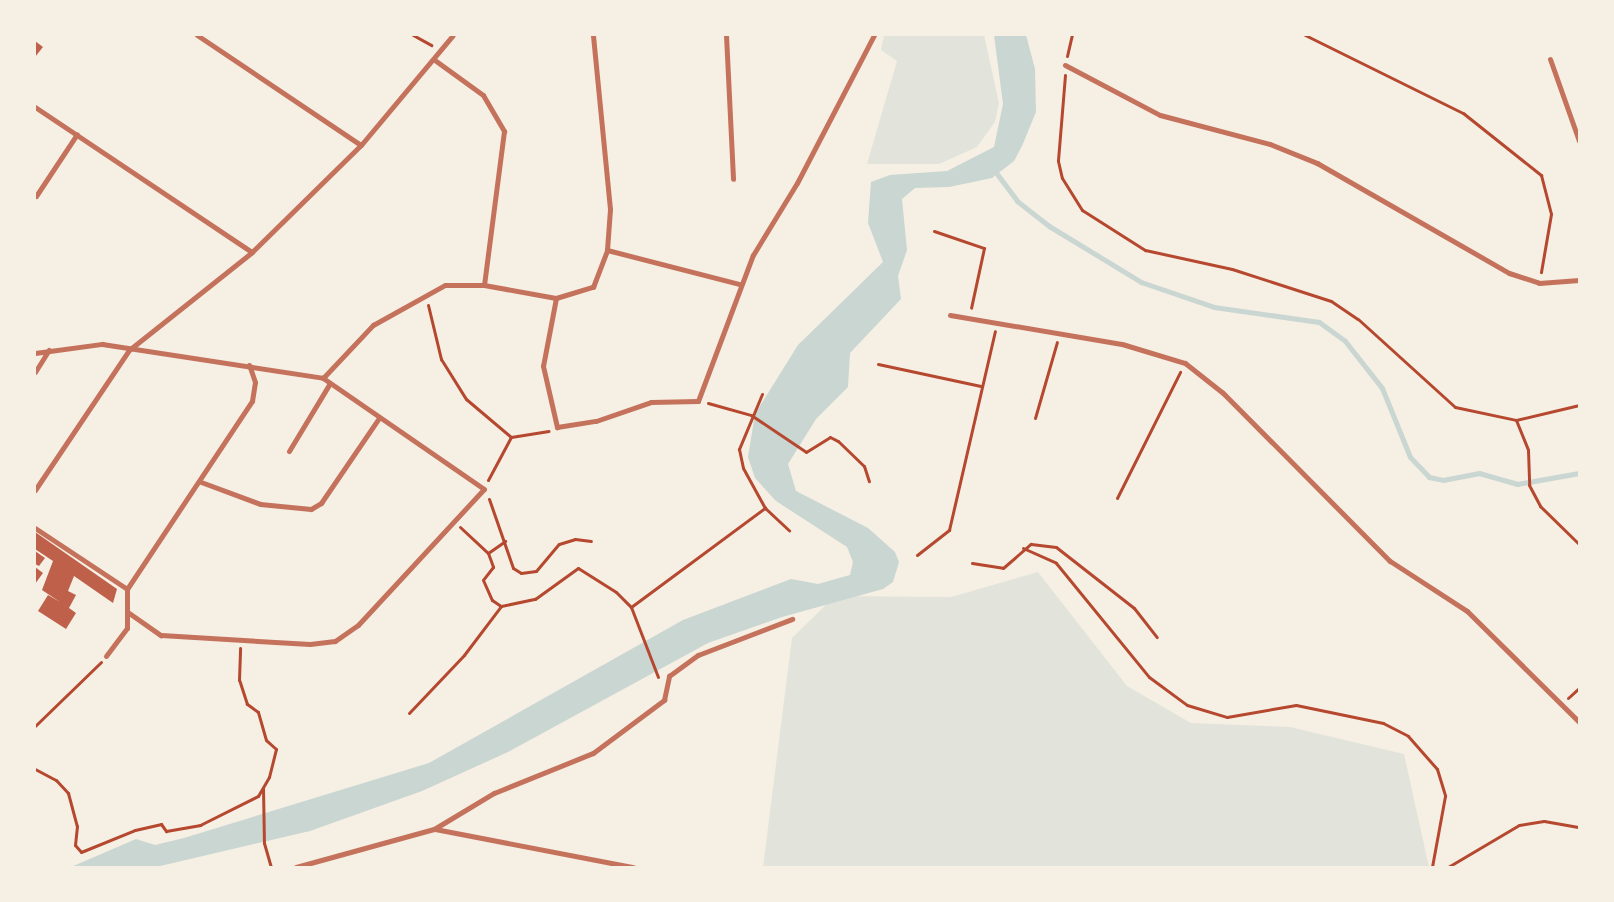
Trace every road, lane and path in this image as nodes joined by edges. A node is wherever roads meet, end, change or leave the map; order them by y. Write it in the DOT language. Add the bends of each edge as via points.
graph roads {
  1 [pos="198,35"];
  2 [pos="413,35"];
  3 [pos="453,35"];
  4 [pos="593,35"];
  5 [pos="726,35"];
  6 [pos="874,35"];
  7 [pos="1072,35"];
  8 [pos="1305,35"];
  9 [pos="443,51"];
  10 [pos="1550,59"];
  11 [pos="436,60"];
  12 [pos="1065,65"];
  13 [pos="35,107"];
  14 [pos="77,134"];
  15 [pos="1579,141"];
  16 [pos="360,144"];
  17 [pos="733,179"];
  18 [pos="36,196"];
  19 [pos="934,231"];
  20 [pos="607,250"];
  21 [pos="252,252"];
  22 [pos="1579,280"];
  23 [pos="1539,283"];
  24 [pos="739,284"];
  25 [pos="484,285"];
  26 [pos="428,292"];
  27 [pos="556,298"];
  28 [pos="950,315"];
  29 [pos="968,318"];
  30 [pos="997,323"];
  31 [pos="1059,334"];
  32 [pos="49,350"];
  33 [pos="129,350"];
  34 [pos="35,352"];
  35 [pos="1184,362"];
  36 [pos="249,364"];
  37 [pos="878,364"];
  38 [pos="35,372"];
  39 [pos="323,378"];
  40 [pos="330,383"];
  41 [pos="981,386"];
  42 [pos="762,394"];
  43 [pos="698,401"];
  44 [pos="1579,405"];
  45 [pos="751,415"];
  46 [pos="379,418"];
  47 [pos="1035,418"];
  48 [pos="1516,420"];
  49 [pos="557,427"];
  50 [pos="511,437"];
  51 [pos="289,451"];
  52 [pos="869,481"];
  53 [pos="201,482"];
  54 [pos="484,489"];
  55 [pos="35,490"];
  56 [pos="1117,498"];
  57 [pos="765,508"];
  58 [pos="456,523"];
  59 [pos="35,528"];
  60 [pos="789,530"];
  61 [pos="504,541"];
  62 [pos="591,541"];
  63 [pos="1579,544"];
  64 [pos="1023,548"];
  65 [pos="488,553"];
  66 [pos="917,556"];
  67 [pos="972,563"];
  68 [pos="126,589"];
  69 [pos="501,606"];
  70 [pos="631,607"];
  71 [pos="129,613"];
  72 [pos="792,619"];
  73 [pos="1157,637"];
  74 [pos="240,640"];
  75 [pos="106,656"];
  76 [pos="657,674"];
  77 [pos="408,713"];
  78 [pos="1579,722"];
  79 [pos="35,726"];
  80 [pos="35,769"];
  81 [pos="263,788"];
  82 [pos="1579,827"];
  83 [pos="434,828"];
  84 [pos="271,867"];
  85 [pos="296,867"];
  86 [pos="633,867"];
  87 [pos="1432,867"];
  88 [pos="1448,867"];
  1 -- 16 [label="street"];
  2 -- 9 [label="path"];
  3 -- 9 [label="street"];
  4 -- 20 [label="street" via="608,178"];
  5 -- 17 [label="street"];
  6 -- 24 [label="street"];
  7 -- 12 [label="path"];
  8 -- 23 [label="path" via="1463,113 1541,175 1551,214"];
  9 -- 11 [label="street"];
  10 -- 15 [label="street"];
  11 -- 16 [label="street"];
  11 -- 25 [label="street" via="484,95 504,131"];
  12 -- 23 [label="street" via="1160,115 1270,144 1317,163 1416,218 1482,262"];
  12 -- 48 [label="path" via="1058,161 1071,195 1095,221 1145,250 1216,264 1331,301 1358,320 1455,407"];
  13 -- 14 [label="street"];
  14 -- 18 [label="street"];
  14 -- 21 [label="street"];
  16 -- 21 [label="street"];
  19 -- 29 [label="path" via="984,248"];
  20 -- 24 [label="street"];
  20 -- 27 [label="street" via="593,287"];
  21 -- 33 [label="street"];
  22 -- 23 [label="street"];
  24 -- 43 [label="street"];
  25 -- 26 [label="street" via="445,285"];
  25 -- 27 [label="street"];
  26 -- 39 [label="street" via="373,325"];
  26 -- 50 [label="path" via="440,359 452,381 466,399"];
  27 -- 49 [label="street" via="543,366"];
  28 -- 29 [label="street"];
  29 -- 30 [label="street"];
  30 -- 31 [label="street"];
  30 -- 41 [label="path"];
  31 -- 35 [label="street" via="1122,344"];
  31 -- 47 [label="path"];
  32 -- 33 [label="street" via="102,344"];
  32 -- 34 [label="street"];
  32 -- 38 [label="street"];
  33 -- 36 [label="street"];
  33 -- 55 [label="street"];
  35 -- 56 [label="path"];
  35 -- 78 [label="street" via="1223,393 1390,561 1468,611"];
  36 -- 39 [label="street"];
  36 -- 53 [label="street" via="255,382 252,401"];
  37 -- 41 [label="path"];
  39 -- 40 [label="street"];
  40 -- 46 [label="street"];
  40 -- 51 [label="street"];
  41 -- 66 [label="path" via="949,530"];
  42 -- 45 [label="path"];
  43 -- 45 [label="path"];
  43 -- 49 [label="street" via="651,402 596,421"];
  44 -- 48 [label="path"];
  45 -- 52 [label="path" via="806,452 830,437 838,440 864,466"];
  45 -- 57 [label="path" via="739,449 743,468"];
  46 -- 53 [label="street" via="321,503 311,509 260,504"];
  46 -- 54 [label="street"];
  48 -- 63 [label="path" via="1528,450 1529,485 1540,506"];
  49 -- 50 [label="path" via="538,436"];
  50 -- 54 [label="path"];
  53 -- 68 [label="street"];
  54 -- 58 [label="street"];
  54 -- 61 [label="path"];
  57 -- 60 [label="path"];
  57 -- 70 [label="path"];
  58 -- 65 [label="path"];
  58 -- 74 [label="street" via="347,636 310,644"];
  59 -- 68 [label="street"];
  61 -- 62 [label="path" via="513,568 521,573 536,570 559,544 575,539"];
  61 -- 65 [label="path"];
  64 -- 67 [label="path" via="1003,568"];
  64 -- 73 [label="path" via="1046,544 1069,554 1134,608"];
  64 -- 87 [label="path" via="1056,563 1149,677 1187,705 1227,717 1296,705 1383,723 1408,736 1437,770 1445,796"];
  65 -- 69 [label="path" via="493,566 483,580 492,600"];
  68 -- 71 [label="street"];
  69 -- 70 [label="path" via="536,599 578,568"];
  69 -- 77 [label="path" via="464,656"];
  70 -- 76 [label="path"];
  71 -- 74 [label="street" via="161,635"];
  71 -- 75 [label="street" via="127,628"];
  72 -- 83 [label="street" via="698,655 669,676 664,700 626,726 608,746 494,794"];
  74 -- 81 [label="path" via="239,680 246,704 258,712 266,740 276,749"];
  75 -- 79 [label="path"];
  80 -- 81 [label="path" via="56,780 68,793 77,826 75,845 80,852 161,824 166,831 200,826 258,796"];
  81 -- 84 [label="path" via="264,843"];
  82 -- 88 [label="path" via="1544,821 1519,825"];
  83 -- 85 [label="street"];
  83 -- 86 [label="street"];
}
